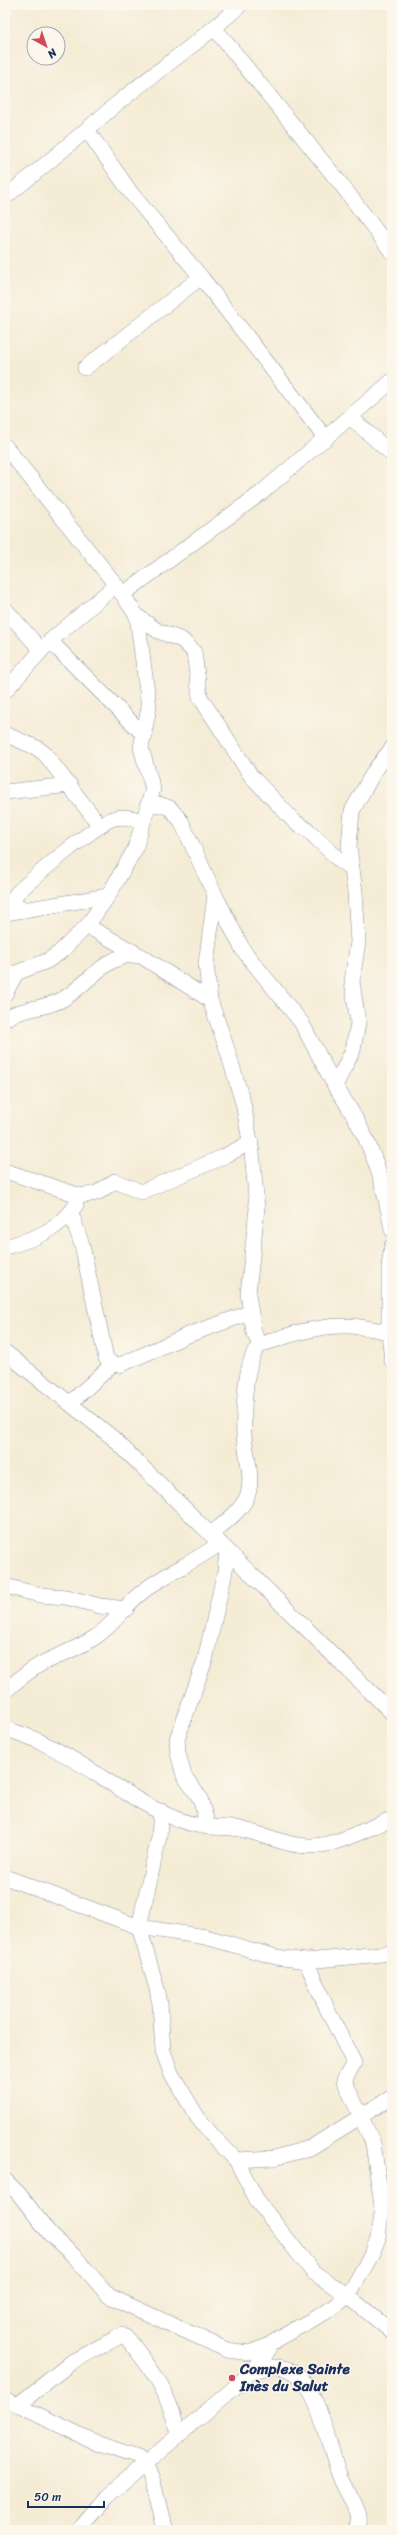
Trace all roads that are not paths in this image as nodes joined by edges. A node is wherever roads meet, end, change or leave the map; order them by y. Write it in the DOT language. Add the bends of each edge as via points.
graph roads {
  1 [pos="240,5"];
  2 [pos="215,29"];
  3 [pos="87,130"];
  4 [pos="5,197"];
  5 [pos="392,252"];
  6 [pos="201,277"];
  7 [pos="85,368"];
  8 [pos="392,381"];
  9 [pos="350,417"];
  10 [pos="326,439"];
  11 [pos="5,446"];
  12 [pos="392,454"];
  13 [pos="120,589"];
  14 [pos="5,609"];
  15 [pos="137,616"];
  16 [pos="45,646"];
  17 [pos="5,691"];
  18 [pos="5,734"];
  19 [pos="145,736"];
  20 [pos="392,748"];
  21 [pos="70,785"];
  22 [pos="5,792"];
  23 [pos="147,806"];
  24 [pos="142,821"];
  25 [pos="100,826"];
  26 [pos="352,869"];
  27 [pos="215,895"];
  28 [pos="108,896"];
  29 [pos="24,909"];
  30 [pos="5,913"];
  31 [pos="87,926"];
  32 [pos="141,956"];
  33 [pos="5,994"];
  34 [pos="210,1000"];
  35 [pos="5,1019"];
  36 [pos="335,1086"];
  37 [pos="251,1142"];
  38 [pos="5,1171"];
  39 [pos="81,1196"];
  40 [pos="71,1214"];
  41 [pos="392,1230"];
  42 [pos="392,1246"];
  43 [pos="5,1247"];
  44 [pos="249,1313"];
  45 [pos="389,1332"];
  46 [pos="260,1345"];
  47 [pos="5,1352"];
  48 [pos="392,1361"];
  49 [pos="113,1364"];
  50 [pos="70,1403"];
  51 [pos="219,1543"];
  52 [pos="5,1586"];
  53 [pos="126,1609"];
  54 [pos="5,1691"];
  55 [pos="392,1713"];
  56 [pos="5,1729"];
  57 [pos="161,1811"];
  58 [pos="392,1819"];
  59 [pos="208,1827"];
  60 [pos="5,1877"];
  61 [pos="139,1927"];
  62 [pos="392,1953"];
  63 [pos="306,1960"];
  64 [pos="392,2097"];
  65 [pos="362,2116"];
  66 [pos="236,2160"];
  67 [pos="5,2180"];
  68 [pos="392,2188"];
  69 [pos="382,2206"];
  70 [pos="348,2296"];
  71 [pos="392,2332"];
  72 [pos="270,2345"];
  73 [pos="253,2371"];
  74 [pos="5,2399"];
  75 [pos="19,2404"];
  76 [pos="178,2435"];
  77 [pos="145,2464"];
  78 [pos="79,2530"];
  79 [pos="165,2530"];
  80 [pos="356,2530"];
  1 -- 2 [label="street"];
  2 -- 3 [label="street"];
  2 -- 5 [label="street" via="344,188"];
  3 -- 4 [label="street"];
  3 -- 6 [label="street" via="131,193"];
  6 -- 7 [label="street"];
  6 -- 10 [label="street"];
  8 -- 9 [label="street"];
  9 -- 10 [label="street"];
  9 -- 12 [label="street"];
  10 -- 13 [label="street" via="261,493"];
  11 -- 13 [label="street"];
  13 -- 15 [label="street"];
  13 -- 16 [label="street"];
  14 -- 16 [label="street"];
  15 -- 19 [label="street" via="149,707"];
  15 -- 26 [label="street" via="158,631 182,640 194,652 200,697 242,765 295,822"];
  16 -- 17 [label="street"];
  16 -- 19 [label="street"];
  18 -- 21 [label="street" via="45,754"];
  19 -- 23 [label="street" via="141,748 153,789"];
  20 -- 26 [label="street" via="352,811 349,846"];
  21 -- 22 [label="street"];
  21 -- 25 [label="street"];
  23 -- 24 [label="street"];
  23 -- 27 [label="street" via="159,804 170,808 181,821"];
  24 -- 25 [label="street" via="114,818"];
  24 -- 28 [label="street" via="135,849"];
  25 -- 29 [label="street" via="50,864 18,893 13,899 14,904"];
  26 -- 36 [label="street" via="358,942 352,981 358,1023 353,1050"];
  27 -- 34 [label="street" via="206,964"];
  27 -- 36 [label="street" via="243,950 301,1022"];
  28 -- 29 [label="street"];
  28 -- 31 [label="street"];
  29 -- 30 [label="street"];
  31 -- 32 [label="street"];
  31 -- 33 [label="street" via="60,953 16,973"];
  32 -- 34 [label="street"];
  32 -- 35 [label="street" via="132,954 121,957 100,969 63,999 46,1008 15,1014"];
  34 -- 37 [label="street" via="243,1103"];
  36 -- 41 [label="street" via="356,1116 379,1167"];
  37 -- 39 [label="street" via="144,1191 137,1191 115,1181 97,1193"];
  37 -- 44 [label="street" via="257,1208 248,1294"];
  38 -- 39 [label="street"];
  39 -- 40 [label="street"];
  40 -- 43 [label="street" via="46,1233"];
  40 -- 49 [label="street" via="82,1245 106,1358"];
  42 -- 45 [label="street" via="389,1266"];
  44 -- 46 [label="street" via="254,1334"];
  44 -- 49 [label="street" via="188,1335 120,1365"];
  45 -- 46 [label="street" via="349,1326 331,1327 288,1335"];
  45 -- 48 [label="street"];
  46 -- 51 [label="street" via="251,1359 247,1374 244,1436 249,1484 247,1496 232,1515"];
  47 -- 50 [label="street"];
  49 -- 50 [label="street"];
  50 -- 51 [label="street" via="113,1438"];
  51 -- 53 [label="street" via="204,1555 156,1582 133,1600"];
  51 -- 55 [label="street"];
  51 -- 59 [label="street" via="225,1571 205,1660 177,1739 184,1776 200,1798"];
  52 -- 53 [label="street" via="40,1595 66,1596 100,1606"];
  53 -- 54 [label="street" via="115,1622 95,1637 78,1648 44,1663"];
  56 -- 57 [label="street" via="36,1740 127,1794"];
  57 -- 59 [label="street"];
  57 -- 61 [label="street" via="159,1837"];
  58 -- 59 [label="street" via="351,1836 313,1846 288,1843 231,1827"];
  60 -- 61 [label="street"];
  61 -- 63 [label="street" via="206,1937 276,1957"];
  61 -- 66 [label="street" via="158,1996 163,2051 171,2073 182,2094 211,2134"];
  62 -- 63 [label="street"];
  63 -- 65 [label="street" via="354,2063 344,2080"];
  64 -- 65 [label="street"];
  65 -- 66 [label="street" via="310,2148 274,2158"];
  65 -- 69 [label="street" via="373,2143"];
  66 -- 70 [label="street" via="258,2202 278,2224 313,2272"];
  67 -- 72 [label="street" via="50,2234 75,2257 109,2296 227,2350 249,2353"];
  68 -- 69 [label="street" via="386,2194"];
  69 -- 70 [label="street" via="378,2238"];
  70 -- 71 [label="street"];
  70 -- 72 [label="street" via="340,2304"];
  72 -- 73 [label="street" via="264,2358"];
  73 -- 76 [label="street"];
  73 -- 80 [label="street" via="271,2366 283,2367 295,2373 306,2384 314,2400 340,2478 359,2517"];
  74 -- 75 [label="street"];
  75 -- 76 [label="street" via="74,2361 122,2335 128,2339 167,2394 174,2410"];
  75 -- 77 [label="street" via="99,2444 138,2457"];
  76 -- 77 [label="street"];
  77 -- 78 [label="street" via="107,2497"];
  77 -- 79 [label="street" via="153,2482"];
}
